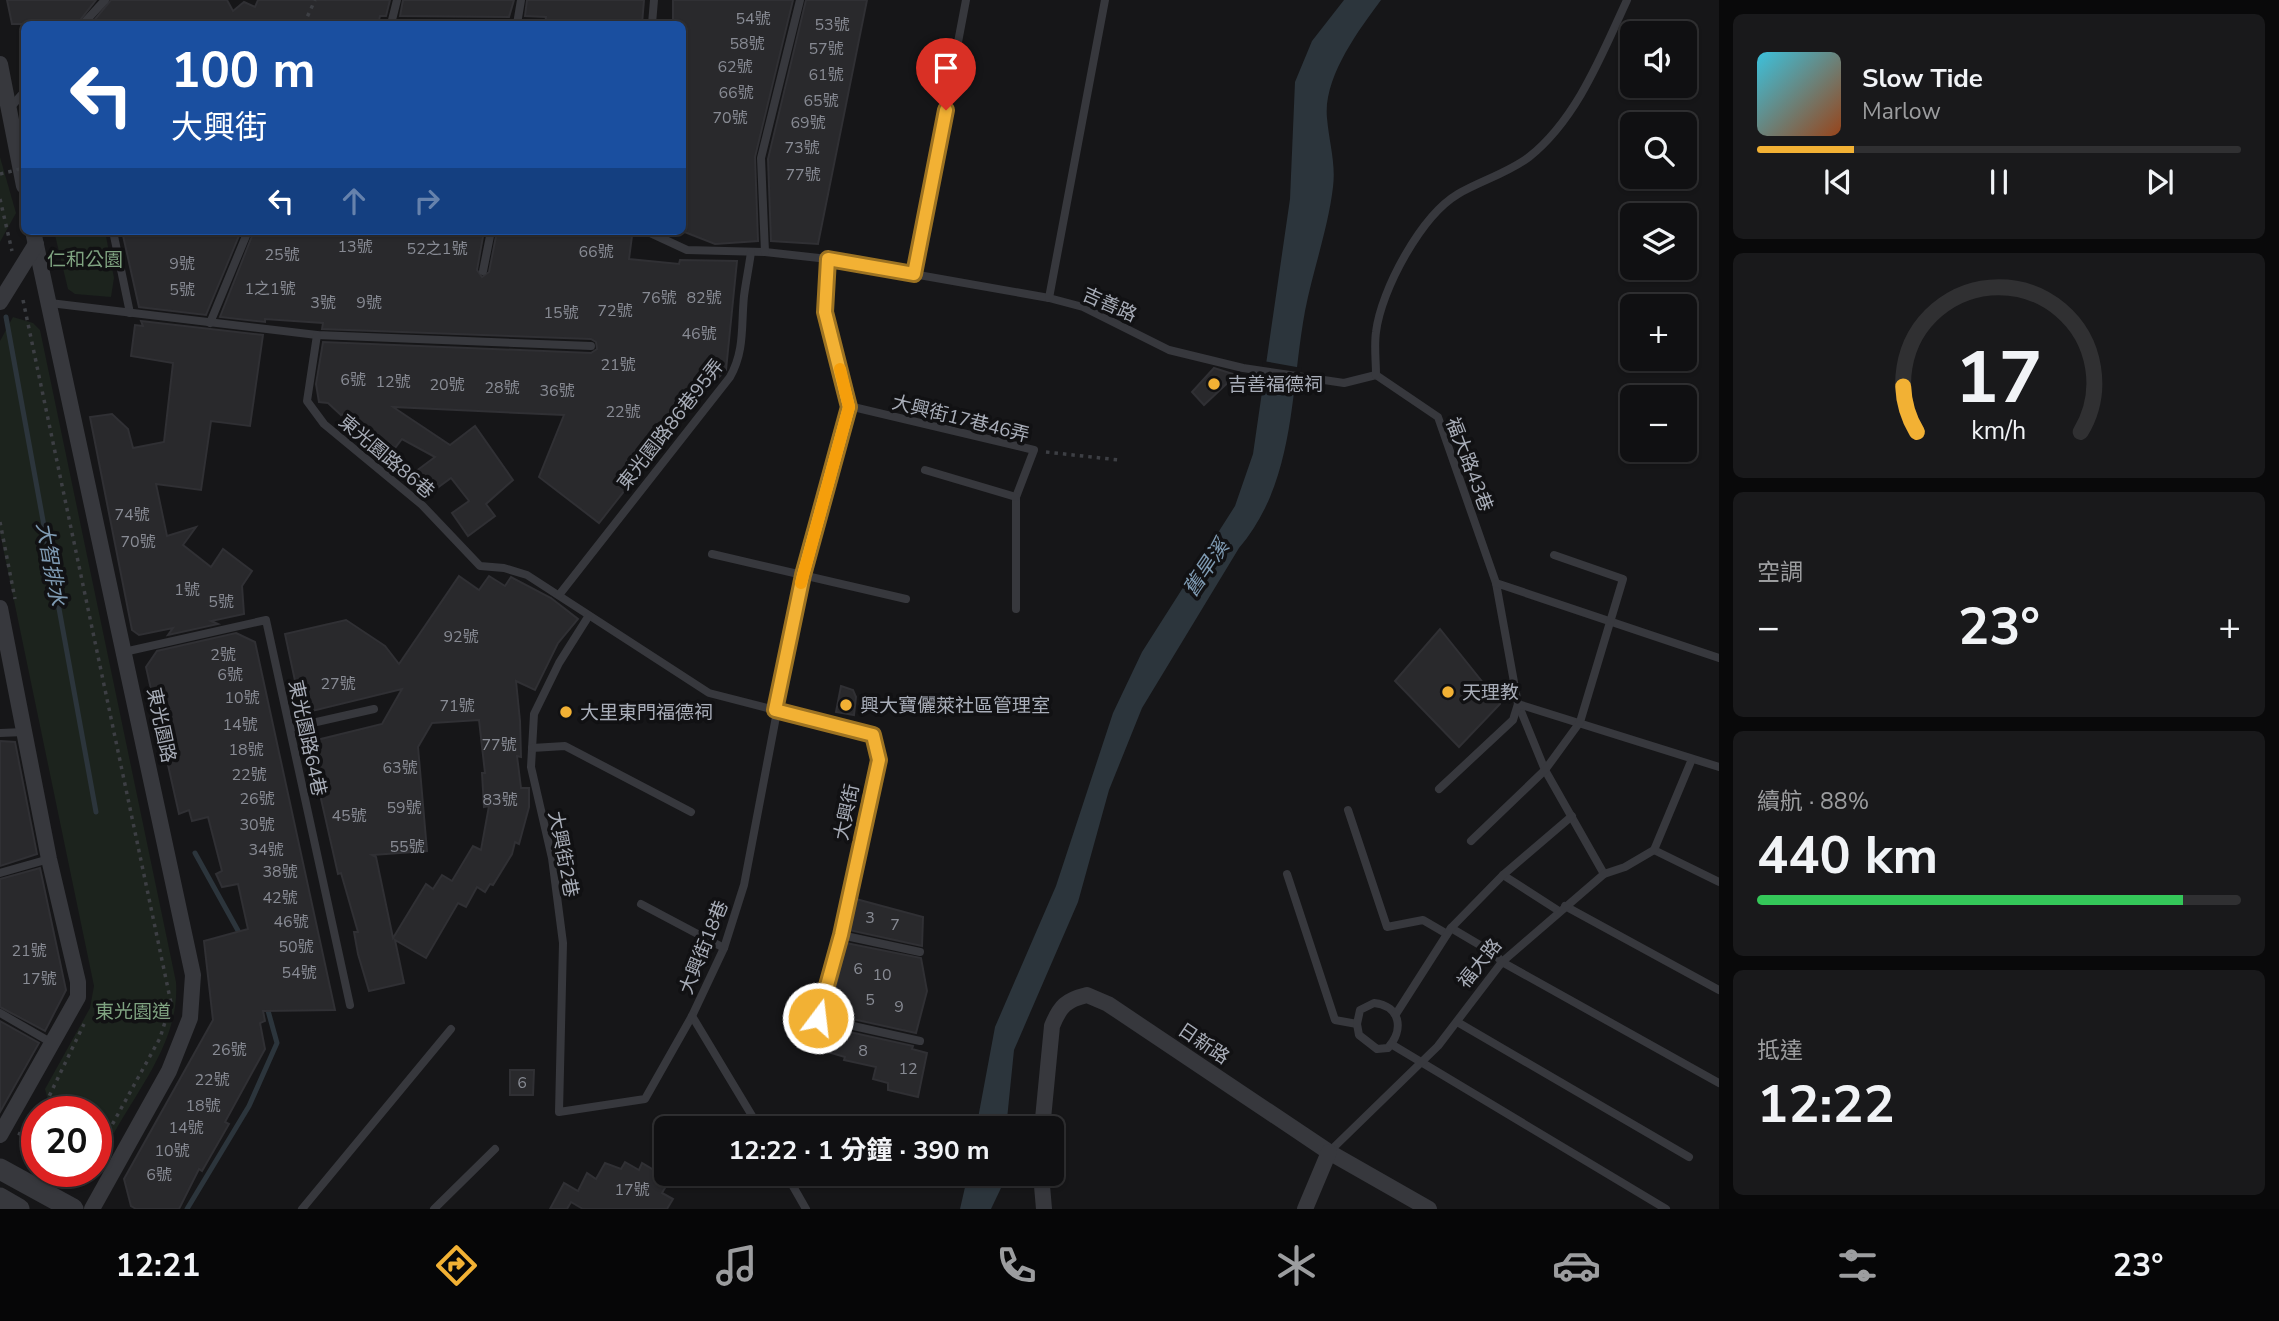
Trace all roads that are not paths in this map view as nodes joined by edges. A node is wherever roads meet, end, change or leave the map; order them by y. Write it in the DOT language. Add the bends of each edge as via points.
graph roads {
  1 [pos="105,0"];
  2 [pos="397,0"];
  3 [pos="521,0"];
  4 [pos="654,0"];
  5 [pos="800,0"];
  6 [pos="967,0"];
  7 [pos="1105,0"];
  8 [pos="1627,0"];
  9 [pos="86,21"];
  10 [pos="392,21"];
  11 [pos="518,21"];
  12 [pos="652,21"];
  13 [pos="0,64"];
  14 [pos="21,95"];
  15 [pos="5,114"];
  16 [pos="21,175"];
  17 [pos="114,235"];
  18 [pos="246,235"];
  19 [pos="490,235"];
  20 [pos="655,235"];
  21 [pos="35,237"];
  22 [pos="751,252"];
  23 [pos="765,252"];
  24 [pos="828,259"];
  25 [pos="483,271"];
  26 [pos="914,274"];
  27 [pos="1049,298"];
  28 [pos="0,302"];
  29 [pos="50,303"];
  30 [pos="130,313"];
  31 [pos="210,323"];
  32 [pos="317,335"];
  33 [pos="591,346"];
  34 [pos="1376,375"];
  35 [pos="849,407"];
  36 [pos="925,470"];
  37 [pos="1016,497"];
  38 [pos="712,554"];
  39 [pos="1554,555"];
  40 [pos="803,575"];
  41 [pos="1496,583"];
  42 [pos="559,594"];
  43 [pos="906,599"];
  44 [pos="0,608"];
  45 [pos="1016,609"];
  46 [pos="588,617"];
  47 [pos="1611,622"];
  48 [pos="124,652"];
  49 [pos="1719,658"];
  50 [pos="1518,704"];
  51 [pos="374,709"];
  52 [pos="775,710"];
  53 [pos="1580,722"];
  54 [pos="290,728"];
  55 [pos="24,732"];
  56 [pos="0,733"];
  57 [pos="532,748"];
  58 [pos="1692,759"];
  59 [pos="1719,767"];
  60 [pos="1545,770"];
  61 [pos="1439,789"];
  62 [pos="1348,810"];
  63 [pos="691,812"];
  64 [pos="1572,816"];
  65 [pos="1471,841"];
  66 [pos="1654,850"];
  67 [pos="49,859"];
  68 [pos="0,873"];
  69 [pos="1287,874"];
  70 [pos="1604,874"];
  71 [pos="1503,875"];
  72 [pos="1719,882"];
  73 [pos="641,904"];
  74 [pos="1562,909"];
  75 [pos="1449,931"];
  76 [pos="841,935"];
  77 [pos="724,947"];
  78 [pos="920,952"];
  79 [pos="1502,962"];
  80 [pos="1719,990"];
  81 [pos="350,1005"];
  82 [pos="0,1013"];
  83 [pos="1396,1014"];
  84 [pos="692,1016"];
  85 [pos="818,1018"];
  86 [pos="1458,1023"];
  87 [pos="1357,1024"];
  88 [pos="452,1029"];
  89 [pos="813,1039"];
  90 [pos="920,1041"];
  91 [pos="52,1043"];
  92 [pos="1391,1044"];
  93 [pos="1421,1064"];
  94 [pos="1719,1083"];
  95 [pos="559,1112"];
  96 [pos="752,1116"];
  97 [pos="1043,1116"];
  98 [pos="0,1135"];
  99 [pos="495,1149"];
  100 [pos="1329,1152"];
  101 [pos="1689,1157"];
  102 [pos="0,1169"];
  103 [pos="793,1186"];
  104 [pos="1042,1186"];
  105 [pos="0,1198"];
  106 [pos="19,1209"];
  107 [pos="74,1209"];
  108 [pos="92,1209"];
  109 [pos="302,1209"];
  110 [pos="434,1209"];
  111 [pos="806,1209"];
  112 [pos="1044,1209"];
  113 [pos="1305,1209"];
  114 [pos="1429,1209"];
  115 [pos="1666,1209"];
  1 -- 9 [label="lane"];
  2 -- 10 [label="lane"];
  3 -- 11 [label="lane"];
  4 -- 12 [label="lane"];
  5 -- 23 [label="lane" via="761,158"];
  6 -- 26 [label="lane"];
  7 -- 27 [label="lane"];
  8 -- 34 [label="lane" via="1566,116 1529,157 1456,195 1428,218 1395,274 1383,308 1376,331"];
  13 -- 15 [label="street"];
  14 -- 15 [label="lane"];
  15 -- 16 [label="street"];
  17 -- 30 [label="lane"];
  18 -- 31 [label="lane"];
  19 -- 25 [label="lane"];
  20 -- 22 [label="lane, 吉善路" via="687,250"];
  21 -- 28 [label="street" via="18,277"];
  21 -- 29 [label="street, 東光園路"];
  22 -- 23 [label="lane, 吉善路"];
  22 -- 42 [label="lane, 東光園路86巷95弄" via="740,359 711,404"];
  23 -- 24 [label="lane, 吉善路"];
  24 -- 26 [label="lane, 吉善路"];
  24 -- 35 [label="lane" via="825,312"];
  26 -- 27 [label="lane, 吉善路"];
  27 -- 34 [label="lane, 吉善路" via="1083,307 1169,350 1243,368 1344,383"];
  29 -- 30 [label="lane"];
  29 -- 48 [label="street, 東光園路"];
  30 -- 31 [label="lane"];
  31 -- 32 [label="lane"];
  32 -- 33 [label="lane"];
  32 -- 42 [label="lane, 東光園路86巷" via="307,401 324,424 422,505 480,566 527,575"];
  34 -- 41 [label="lane, 福大路43巷" via="1438,417"];
  35 -- 37 [label="lane, 大興街17巷46弄" via="1034,450"];
  35 -- 40 [label="lane, 大興街18巷"];
  36 -- 37 [label="lane"];
  37 -- 45 [label="lane, 大興街17巷46弄"];
  38 -- 40 [label="lane"];
  39 -- 47 [label="lane" via="1623,579"];
  40 -- 43 [label="lane"];
  40 -- 52 [label="lane, 大興街18巷"];
  41 -- 47 [label="lane"];
  41 -- 50 [label="lane, 福大路43巷"];
  42 -- 46 [label="lane, 東光園路86巷"];
  44 -- 55 [label="street"];
  46 -- 52 [label="lane, 大興街" via="709,693"];
  46 -- 57 [label="lane, 大興街2巷" via="534,714"];
  47 -- 49 [label="lane"];
  47 -- 53 [label="lane"];
  48 -- 54 [label="lane, 東光園路64巷" via="266,620"];
  48 -- 108 [label="street, 東光園路" via="193,975 190,1017 169,1071"];
  50 -- 53 [label="lane"];
  50 -- 60 [label="lane, 福大路43巷"];
  50 -- 61 [label="lane" via="1513,720"];
  51 -- 54 [label="lane"];
  52 -- 76 [label="lane, 大興街" via="873,735 879,760"];
  52 -- 77 [label="lane, 大興街18巷" via="744,885"];
  53 -- 58 [label="lane"];
  53 -- 60 [label="lane"];
  54 -- 81 [label="lane, 東光園路64巷"];
  55 -- 56 [label="lane"];
  55 -- 67 [label="street"];
  57 -- 63 [label="lane" via="565,746"];
  57 -- 95 [label="lane, 大興街2巷" via="531,767 552,858 563,943"];
  58 -- 59 [label="lane"];
  58 -- 66 [label="lane"];
  60 -- 64 [label="lane, 福大路43巷"];
  60 -- 65 [label="lane"];
  62 -- 75 [label="lane" via="1387,927 1423,920"];
  64 -- 70 [label="lane, 福大路43巷"];
  64 -- 71 [label="lane"];
  66 -- 70 [label="lane, 福大路"];
  66 -- 72 [label="lane"];
  67 -- 68 [label="lane"];
  67 -- 91 [label="street" via="78,982 78,996"];
  69 -- 87 [label="lane" via="1335,1020"];
  70 -- 74 [label="lane, 福大路"];
  71 -- 74 [label="lane"];
  71 -- 75 [label="lane"];
  73 -- 77 [label="lane"];
  74 -- 79 [label="lane, 福大路"];
  74 -- 80 [label="lane"];
  75 -- 79 [label="lane"];
  75 -- 83 [label="lane"];
  76 -- 78 [label="lane"];
  76 -- 85 [label="lane, 大興街"];
  77 -- 84 [label="lane, 大興街18巷"];
  79 -- 86 [label="lane, 福大路"];
  79 -- 94 [label="lane"];
  82 -- 91 [label="lane"];
  83 -- 87 [label="lane" via="1384,1004 1374,1003 1360,1010"];
  83 -- 92 [label="lane" via="1399,1031"];
  84 -- 95 [label="lane, 大興街18巷" via="645,1099"];
  84 -- 96 [label="lane"];
  85 -- 89 [label="lane, 大興街"];
  85 -- 90 [label="lane"];
  86 -- 93 [label="lane, 福大路"];
  86 -- 101 [label="lane"];
  87 -- 92 [label="lane" via="1359,1035 1377,1049"];
  88 -- 109 [label="lane"];
  91 -- 98 [label="street"];
  92 -- 93 [label="lane"];
  93 -- 100 [label="lane, 福大路"];
  93 -- 115 [label="lane"];
  97 -- 100 [label="street, 日新路" via="1052,1026 1067,1000 1087,995 1108,1004"];
  99 -- 110 [label="lane"];
  100 -- 113 [label="street, 福大路"];
  100 -- 114 [label="street, 日新路"];
  102 -- 107 [label="street"];
  103 -- 111 [label="lane"];
  104 -- 112 [label="street"];
  105 -- 106 [label="street"];
}
